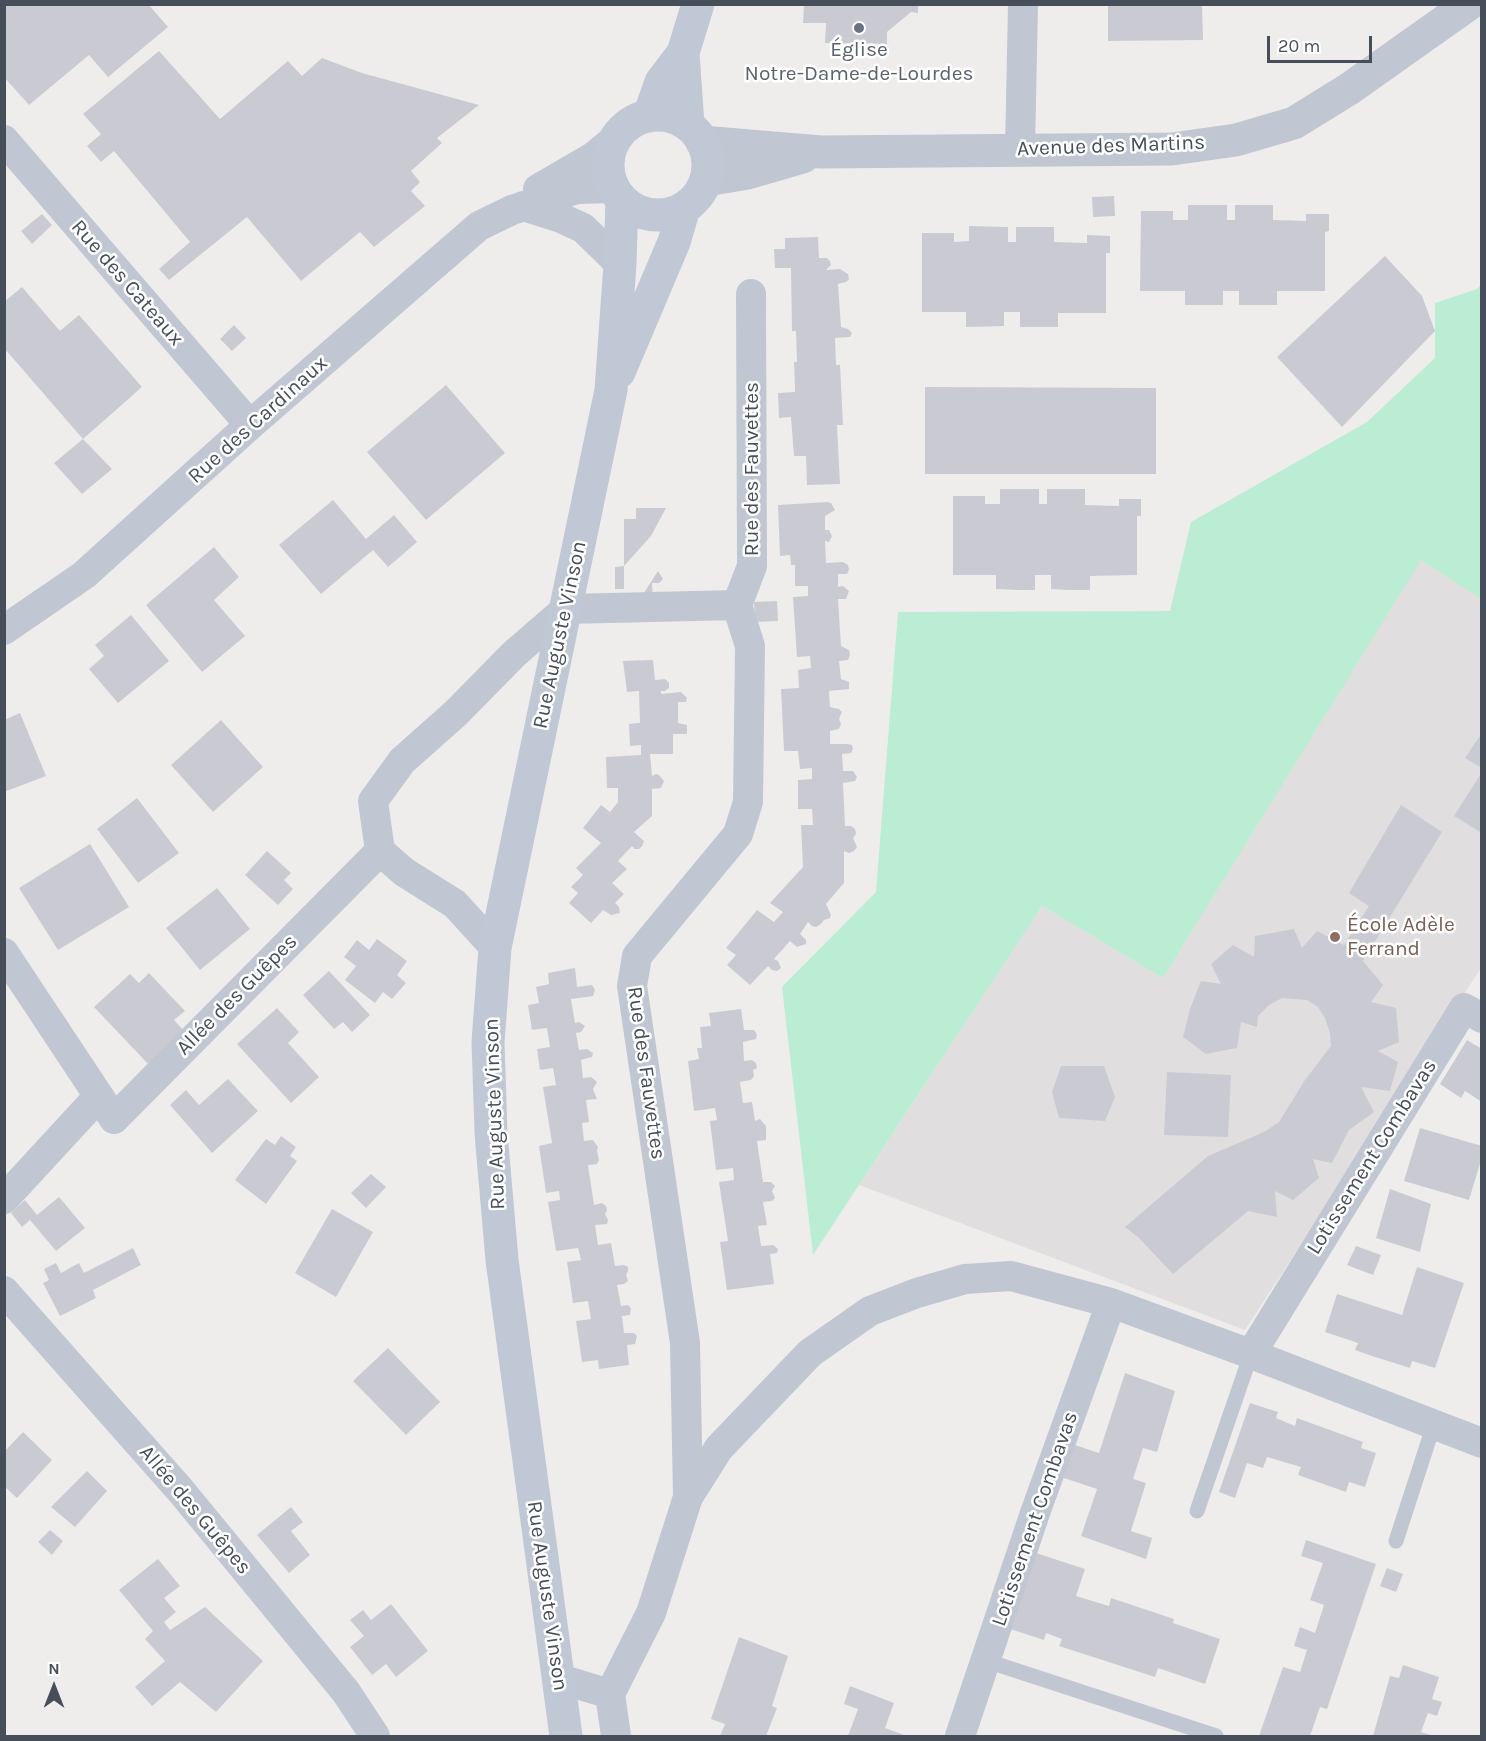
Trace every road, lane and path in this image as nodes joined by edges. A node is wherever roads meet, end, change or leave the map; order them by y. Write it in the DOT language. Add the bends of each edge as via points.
graph roads {
  1 [pos="698,4"];
  2 [pos="1469,4"];
  3 [pos="1022,5"];
  4 [pos="683,53"];
  5 [pos="648,116"];
  6 [pos="695,133"];
  7 [pos="615,139"];
  8 [pos="4,141"];
  9 [pos="1020,150"];
  10 [pos="821,152"];
  11 [pos="706,180"];
  12 [pos="618,194"];
  13 [pos="518,208"];
  14 [pos="684,208"];
  15 [pos="620,264"];
  16 [pos="751,294"];
  17 [pos="611,390"];
  18 [pos="250,425"];
  19 [pos="737,605"];
  20 [pos="566,609"];
  21 [pos="4,630"];
  22 [pos="380,851"];
  23 [pos="495,948"];
  24 [pos="4,952"];
  25 [pos="1482,1018"];
  26 [pos="99,1096"];
  27 [pos="4,1199"];
  28 [pos="4,1291"];
  29 [pos="1111,1303"];
  30 [pos="1251,1354"];
  31 [pos="1434,1424"];
  32 [pos="1482,1443"];
  33 [pos="688,1497"];
  34 [pos="1197,1511"];
  35 [pos="1396,1541"];
  36 [pos="987,1661"];
  37 [pos="557,1678"];
  38 [pos="610,1694"];
  39 [pos="375,1737"];
  40 [pos="566,1737"];
  41 [pos="616,1737"];
  42 [pos="960,1737"];
  43 [pos="1216,1737"];
  1 -- 4 [label="main road"];
  2 -- 9 [label="street, Avenue des Martins" via="1294,123 1236,140 1172,148"];
  3 -- 9 [label="street"];
  4 -- 5 [label="main road" via="661,82"];
  4 -- 6 [label="main road"];
  5 -- 6 [label="main road" via="676,118"];
  5 -- 7 [label="main road" via="635,120"];
  6 -- 10 [label="street, Avenue des Martins" via="745,144"];
  6 -- 11 [label="main road" via="707,154"];
  7 -- 12 [label="main road" via="608,171"];
  7 -- 13 [label="street, Rue des Cardinaux" via="593,157 556,177"];
  8 -- 18 [label="street, Rue des Cateaux"];
  9 -- 10 [label="street, Avenue des Martins"];
  10 -- 11 [label="street, Avenue des Martins" via="748,173"];
  11 -- 14 [label="main road"];
  12 -- 13 [label="street, Rue des Cardinaux" via="577,189"];
  12 -- 14 [label="main road" via="635,210 651,214 668,214"];
  12 -- 15 [label="main road"];
  13 -- 15 [label="street" via="583,228"];
  13 -- 18 [label="street, Rue des Cardinaux" via="479,226"];
  14 -- 17 [label="main road" via="674,242"];
  15 -- 17 [label="main road"];
  16 -- 19 [label="street, Rue des Fauvettes" via="752,566"];
  17 -- 20 [label="main road, Rue Auguste Vinson"];
  18 -- 21 [label="street, Rue des Cardinaux" via="84,575"];
  19 -- 20 [label="street"];
  19 -- 33 [label="street, Rue des Fauvettes" via="750,646 748,802 738,834 637,956 632,986 685,1343"];
  20 -- 22 [label="street" via="402,761 373,801"];
  20 -- 23 [label="main road, Rue Auguste Vinson"];
  22 -- 23 [label="street" via="455,904"];
  22 -- 26 [label="street, Allée des Guêpes" via="114,1119"];
  23 -- 37 [label="main road, Rue Auguste Vinson" via="488,1042 502,1260"];
  24 -- 26 [label="street, Allée des Guêpes"];
  25 -- 30 [label="street, Lotissement Combavas" via="1464,1008"];
  26 -- 27 [label="street"];
  28 -- 39 [label="street, Allée des Guêpes" via="188,1500 346,1692"];
  29 -- 30 [label="street"];
  29 -- 33 [label="street" via="1011,1276 965,1278 870,1311 810,1353 719,1448"];
  29 -- 36 [label="street, Lotissement Combavas" via="1035,1513"];
  30 -- 31 [label="street"];
  30 -- 34 [label="lane"];
  31 -- 32 [label="street"];
  31 -- 35 [label="lane"];
  33 -- 38 [label="street" via="651,1613"];
  36 -- 42 [label="street, Lotissement Combavas"];
  36 -- 43 [label="lane"];
  37 -- 38 [label="street"];
  37 -- 40 [label="main road, Rue Auguste Vinson"];
  38 -- 41 [label="street"];
}
